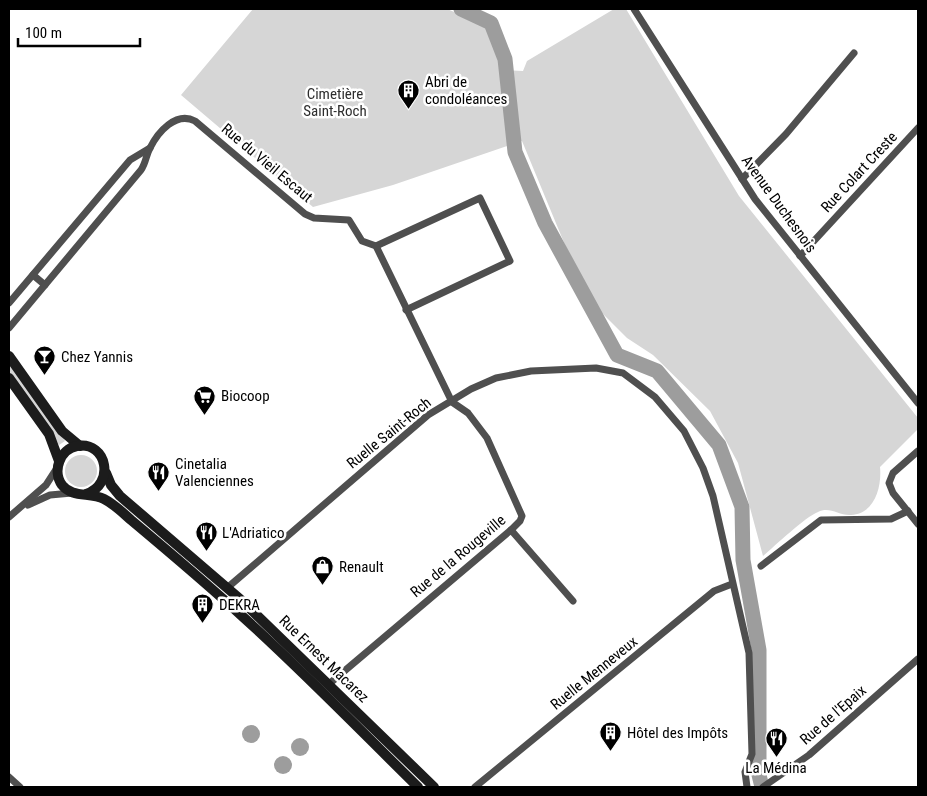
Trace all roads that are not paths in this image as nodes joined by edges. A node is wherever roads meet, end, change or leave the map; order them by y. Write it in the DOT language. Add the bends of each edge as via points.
graph roads {
  1 [pos="634,9"];
  2 [pos="854,53"];
  3 [pos="918,128"];
  4 [pos="150,148"];
  5 [pos="742,179"];
  6 [pos="376,246"];
  7 [pos="800,256"];
  8 [pos="33,275"];
  9 [pos="45,285"];
  10 [pos="9,304"];
  11 [pos="406,310"];
  12 [pos="9,328"];
  13 [pos="9,356"];
  14 [pos="9,378"];
  15 [pos="452,402"];
  16 [pos="918,403"];
  17 [pos="80,446"];
  18 [pos="918,451"];
  19 [pos="58,464"];
  20 [pos="106,473"];
  21 [pos="73,493"];
  22 [pos="86,494"];
  23 [pos="16,511"];
  24 [pos="908,511"];
  25 [pos="9,517"];
  26 [pos="918,524"];
  27 [pos="511,530"];
  28 [pos="761,566"];
  29 [pos="732,584"];
  30 [pos="227,588"];
  31 [pos="573,601"];
  32 [pos="918,658"];
  33 [pos="329,684"];
  34 [pos="9,777"];
  35 [pos="766,785"];
  36 [pos="20,787"];
  37 [pos="418,787"];
  38 [pos="434,787"];
  39 [pos="474,787"];
  40 [pos="747,787"];
  1 -- 5 [label="street, Avenue Duchesnois"];
  2 -- 5 [label="street" via="786,134"];
  3 -- 7 [label="street, Rue Colart Creste"];
  4 -- 6 [label="street, Rue du Vieil Escaut" via="172,122 180,118 192,119 305,214 314,218 350,220 362,241"];
  4 -- 8 [label="street, Rue du Vieil Escaut" via="130,160"];
  4 -- 9 [label="street, Rue du Vieil Escaut" via="141,170"];
  5 -- 7 [label="street, Avenue Duchesnois"];
  6 -- 11 [label="street, Rue du Vieil Escaut"];
  6 -- 11 [label="street" via="480,198 510,261"];
  7 -- 16 [label="street, Avenue Duchesnois"];
  8 -- 9 [label="street"];
  8 -- 10 [label="street, Rue du Vieil Escaut"];
  9 -- 12 [label="street, Rue du Vieil Escaut"];
  11 -- 15 [label="street, Rue du Vieil Escaut"];
  13 -- 17 [label="main road, Rue Ernest Macarez" via="62,431"];
  14 -- 19 [label="main road" via="49,434"];
  15 -- 27 [label="street, Rue de la Rougeville" via="468,413 487,438 520,507 521,518"];
  15 -- 29 [label="street, Ruelle Saint-Roch" via="484,382 525,372 596,368 618,371 632,378 658,400 690,441 713,496"];
  15 -- 30 [label="street, Ruelle Saint-Roch" via="428,415"];
  17 -- 19 [label="main road" via="67,451"];
  17 -- 20 [label="main road, Rue Ernest Macarez" via="90,447 99,453"];
  18 -- 24 [label="street" via="889,480 892,491"];
  19 -- 21 [label="main road" via="61,482"];
  19 -- 23 [label="street" via="46,485"];
  20 -- 22 [label="main road" via="98,488"];
  20 -- 30 [label="main road, Rue Ernest Macarez" via="120,496"];
  21 -- 22 [label="main road, Rue Ernest Macarez"];
  21 -- 23 [label="street" via="47,497"];
  22 -- 37 [label="main road, Rue Ernest Macarez" via="112,504 222,598"];
  23 -- 25 [label="street"];
  24 -- 26 [label="street"];
  24 -- 28 [label="street" via="891,519 821,520"];
  27 -- 31 [label="street"];
  27 -- 33 [label="street, Rue de la Rougeville"];
  29 -- 39 [label="street, Ruelle Menneveux" via="714,591"];
  29 -- 40 [label="street, Ruelle Saint-Roch" via="749,658 752,754 745,772"];
  30 -- 33 [label="main road, Rue Ernest Macarez"];
  32 -- 35 [label="street, Rue de l'Epaix" via="809,755"];
  33 -- 38 [label="main road, Rue Ernest Macarez"];
  34 -- 36 [label="street"];
}
